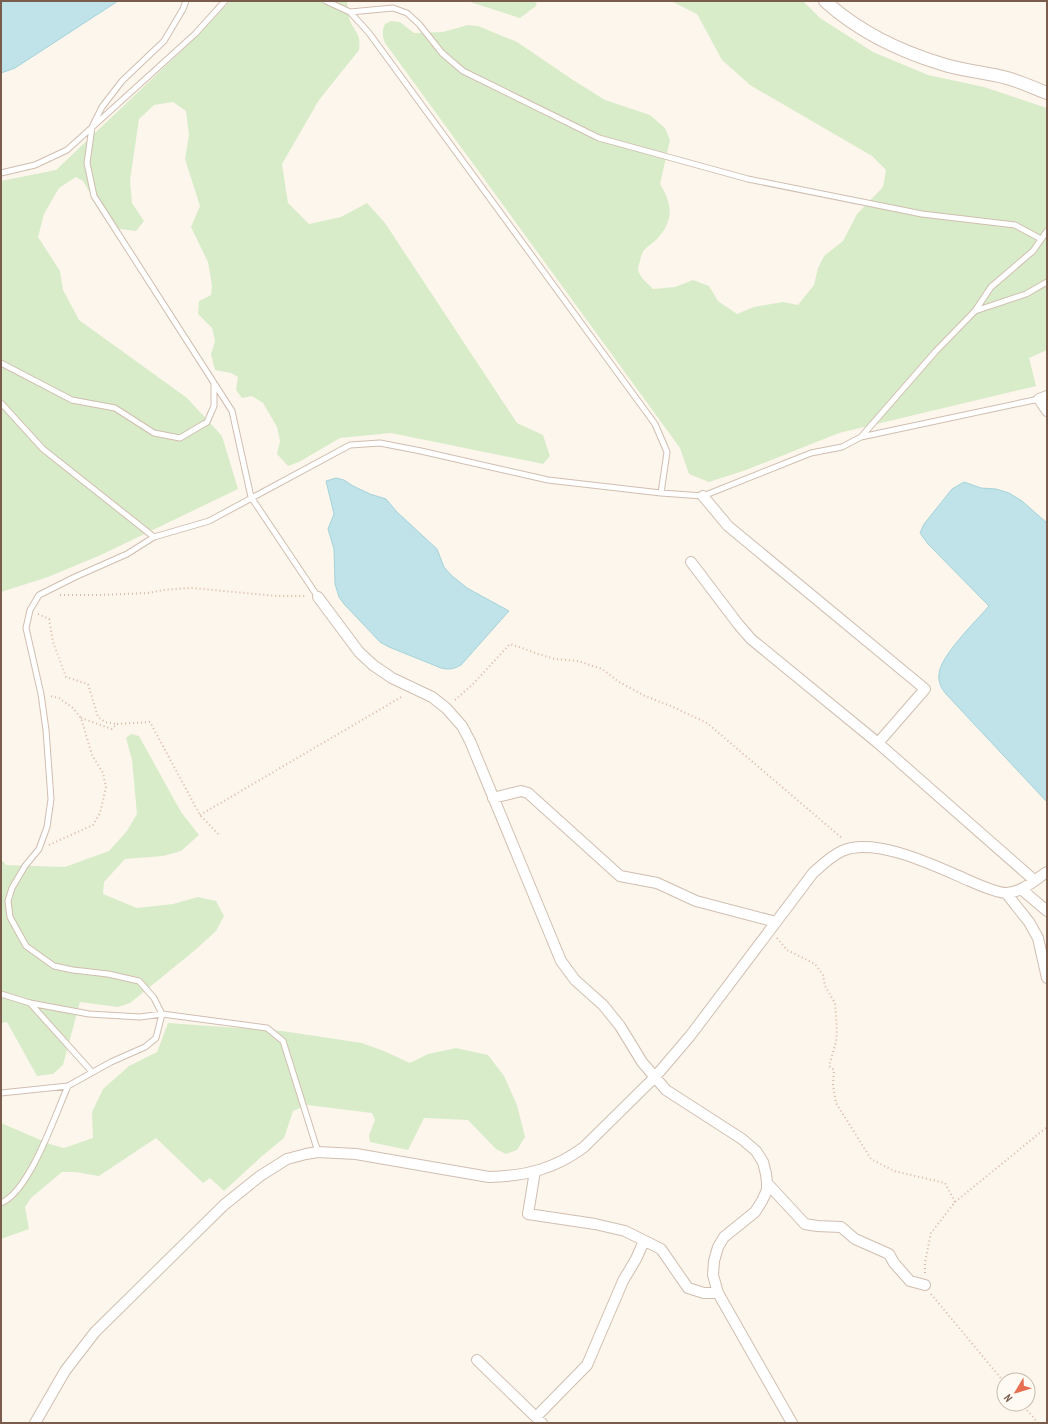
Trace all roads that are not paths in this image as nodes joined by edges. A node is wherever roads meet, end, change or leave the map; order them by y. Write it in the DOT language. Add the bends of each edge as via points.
graph roads {
  1 [pos="186,1"];
  2 [pos="225,1"];
  3 [pos="326,1"];
  4 [pos="825,1"];
  5 [pos="350,12"];
  6 [pos="1047,93"];
  7 [pos="92,127"];
  8 [pos="1,173"];
  9 [pos="1047,230"];
  10 [pos="1041,239"];
  11 [pos="1047,282"];
  12 [pos="975,310"];
  13 [pos="1,363"];
  14 [pos="214,383"];
  15 [pos="1043,398"];
  16 [pos="1,403"];
  17 [pos="1047,411"];
  18 [pos="861,437"];
  19 [pos="661,493"];
  20 [pos="703,496"];
  21 [pos="251,497"];
  22 [pos="154,537"];
  23 [pos="691,562"];
  24 [pos="318,597"];
  25 [pos="878,743"];
  26 [pos="493,798"];
  27 [pos="1047,872"];
  28 [pos="1034,880"];
  29 [pos="1021,889"];
  30 [pos="1006,893"];
  31 [pos="1047,911"];
  32 [pos="773,926"];
  33 [pos="1047,978"];
  34 [pos="1,994"];
  35 [pos="30,1003"];
  36 [pos="162,1014"];
  37 [pos="92,1072"];
  38 [pos="655,1077"];
  39 [pos="68,1086"];
  40 [pos="1,1092"];
  41 [pos="318,1152"];
  42 [pos="535,1172"];
  43 [pos="767,1184"];
  44 [pos="1,1203"];
  45 [pos="644,1241"];
  46 [pos="925,1285"];
  47 [pos="718,1293"];
  48 [pos="477,1360"];
  49 [pos="539,1420"];
  50 [pos="35,1423"];
  51 [pos="792,1423"];
  1 -- 7 [label="lane" via="164,41 122,81 102,107"];
  2 -- 7 [label="lane" via="195,34"];
  3 -- 5 [label="lane"];
  4 -- 6 [label="street" via="859,27 910,53 943,64 1008,78"];
  5 -- 10 [label="lane" via="393,8 407,13 442,54 463,71 599,138 748,179 922,214 1015,224"];
  5 -- 19 [label="lane" via="655,424 667,452"];
  7 -- 8 [label="lane" via="67,150 35,165"];
  7 -- 14 [label="lane" via="87,163 94,196"];
  9 -- 10 [label="lane"];
  10 -- 12 [label="lane" via="1033,251 991,287"];
  11 -- 12 [label="lane" via="1026,294"];
  12 -- 18 [label="lane"];
  13 -- 14 [label="lane" via="72,400 115,408 154,433 180,438 206,422 214,406"];
  14 -- 21 [label="lane" via="232,411"];
  15 -- 17 [label="street"];
  15 -- 18 [label="lane"];
  16 -- 22 [label="lane" via="43,449"];
  18 -- 20 [label="lane" via="842,447 811,453"];
  19 -- 20 [label="lane"];
  19 -- 21 [label="lane" via="548,480 380,443 350,445"];
  20 -- 25 [label="street" via="728,526 925,689"];
  21 -- 22 [label="lane" via="209,521"];
  21 -- 24 [label="lane"];
  22 -- 36 [label="lane" via="127,554 39,595 30,610 26,628 41,694 51,799 48,827 39,849 25,866 12,888 8,901 10,917 26,946 54,966 139,981 154,998"];
  23 -- 25 [label="street" via="751,639"];
  24 -- 26 [label="street" via="359,652 373,665 392,678 432,697 462,726"];
  25 -- 28 [label="street"];
  26 -- 32 [label="street" via="521,791 528,793 620,876 657,883 696,901"];
  26 -- 38 [label="street" via="561,961 575,980 603,1005"];
  27 -- 28 [label="street"];
  28 -- 29 [label="street"];
  29 -- 30 [label="street"];
  29 -- 31 [label="street"];
  30 -- 32 [label="street" via="986,888 899,852 876,847 854,848 833,856 813,873"];
  30 -- 33 [label="street" via="1038,938"];
  32 -- 38 [label="street" via="690,1036"];
  34 -- 35 [label="lane"];
  35 -- 36 [label="lane" via="89,1014 140,1017"];
  35 -- 37 [label="lane"];
  36 -- 37 [label="lane" via="156,1038 144,1047"];
  36 -- 41 [label="lane" via="267,1028 283,1041"];
  37 -- 39 [label="lane"];
  38 -- 42 [label="street" via="584,1147 564,1161"];
  38 -- 43 [label="street" via="666,1090 756,1150 763,1162"];
  39 -- 40 [label="lane"];
  39 -- 44 [label="lane" via="33,1168 22,1185 7,1201"];
  41 -- 42 [label="street" via="356,1154 490,1177"];
  41 -- 50 [label="street" via="282,1162 224,1205 95,1332 65,1371"];
  42 -- 45 [label="street" via="528,1214 595,1224 625,1231"];
  43 -- 46 [label="street" via="805,1224 841,1227 855,1239 890,1254 894,1263 910,1281"];
  43 -- 47 [label="street" via="762,1201 755,1212 724,1237 718,1248 713,1275"];
  45 -- 47 [label="street" via="661,1249 688,1288 704,1293"];
  45 -- 49 [label="street" via="623,1281 587,1365"];
  47 -- 51 [label="street"];
  48 -- 49 [label="street"];
}
